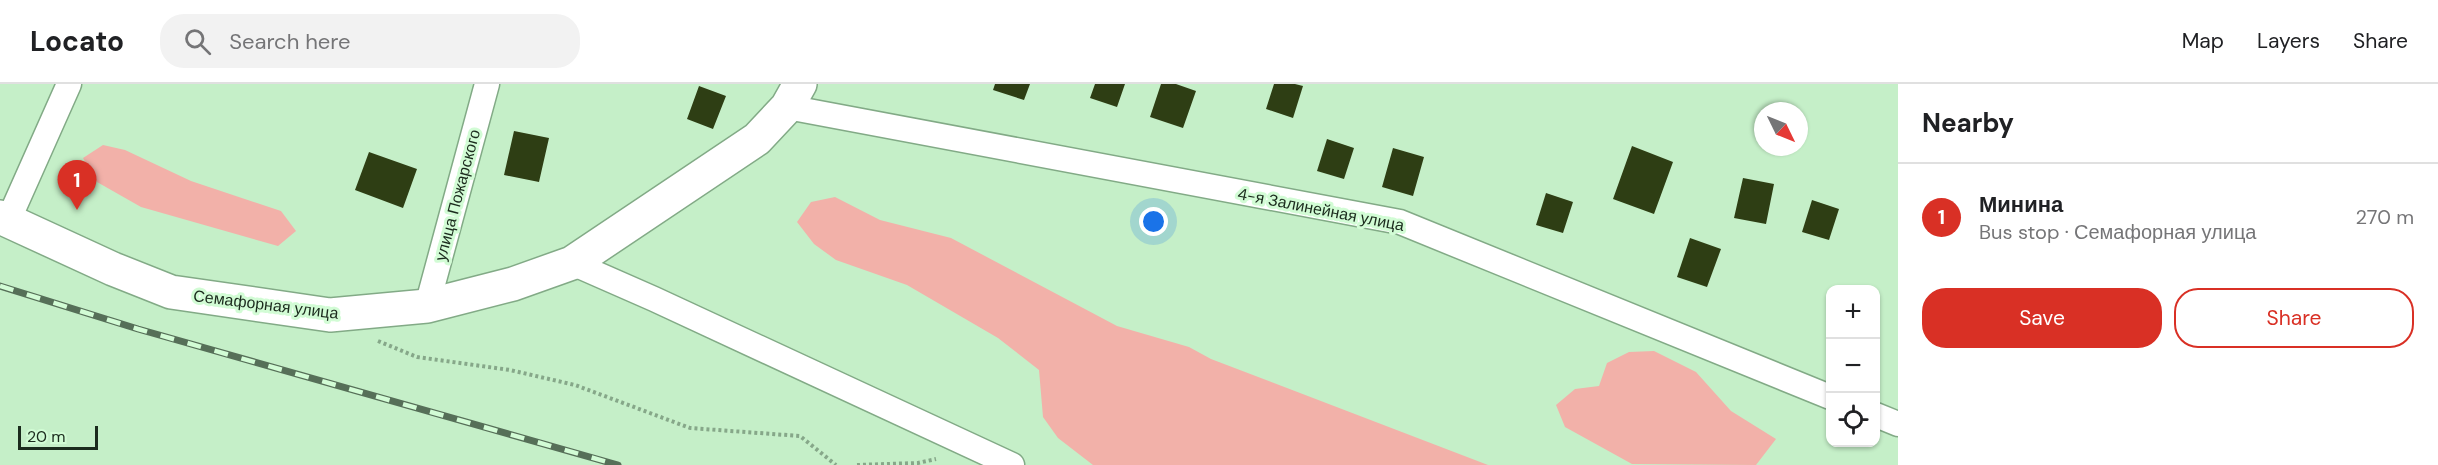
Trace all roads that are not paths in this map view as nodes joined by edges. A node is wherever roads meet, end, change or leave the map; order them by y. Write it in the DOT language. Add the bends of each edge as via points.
graph roads {
  1 [pos="69,84"];
  2 [pos="487,84"];
  3 [pos="794,95"];
  4 [pos="4,219"];
  5 [pos="572,263"];
  6 [pos="427,306"];
  7 [pos="1826,394"];
  8 [pos="1880,417"];
  9 [pos="1898,424"];
  10 [pos="1012,465"];
  1 -- 4 [label="street"];
  2 -- 6 [label="street, улица Пожарского"];
  3 -- 5 [label="street, Семафорная улица" via="757,139"];
  3 -- 7 [label="street, 4-я Залинейная улица" via="1400,222"];
  4 -- 6 [label="street, Семафорная улица" via="171,292 330,315"];
  5 -- 6 [label="street, Семафорная улица" via="513,284"];
  5 -- 10 [label="street"];
  8 -- 9 [label="street"];
}
